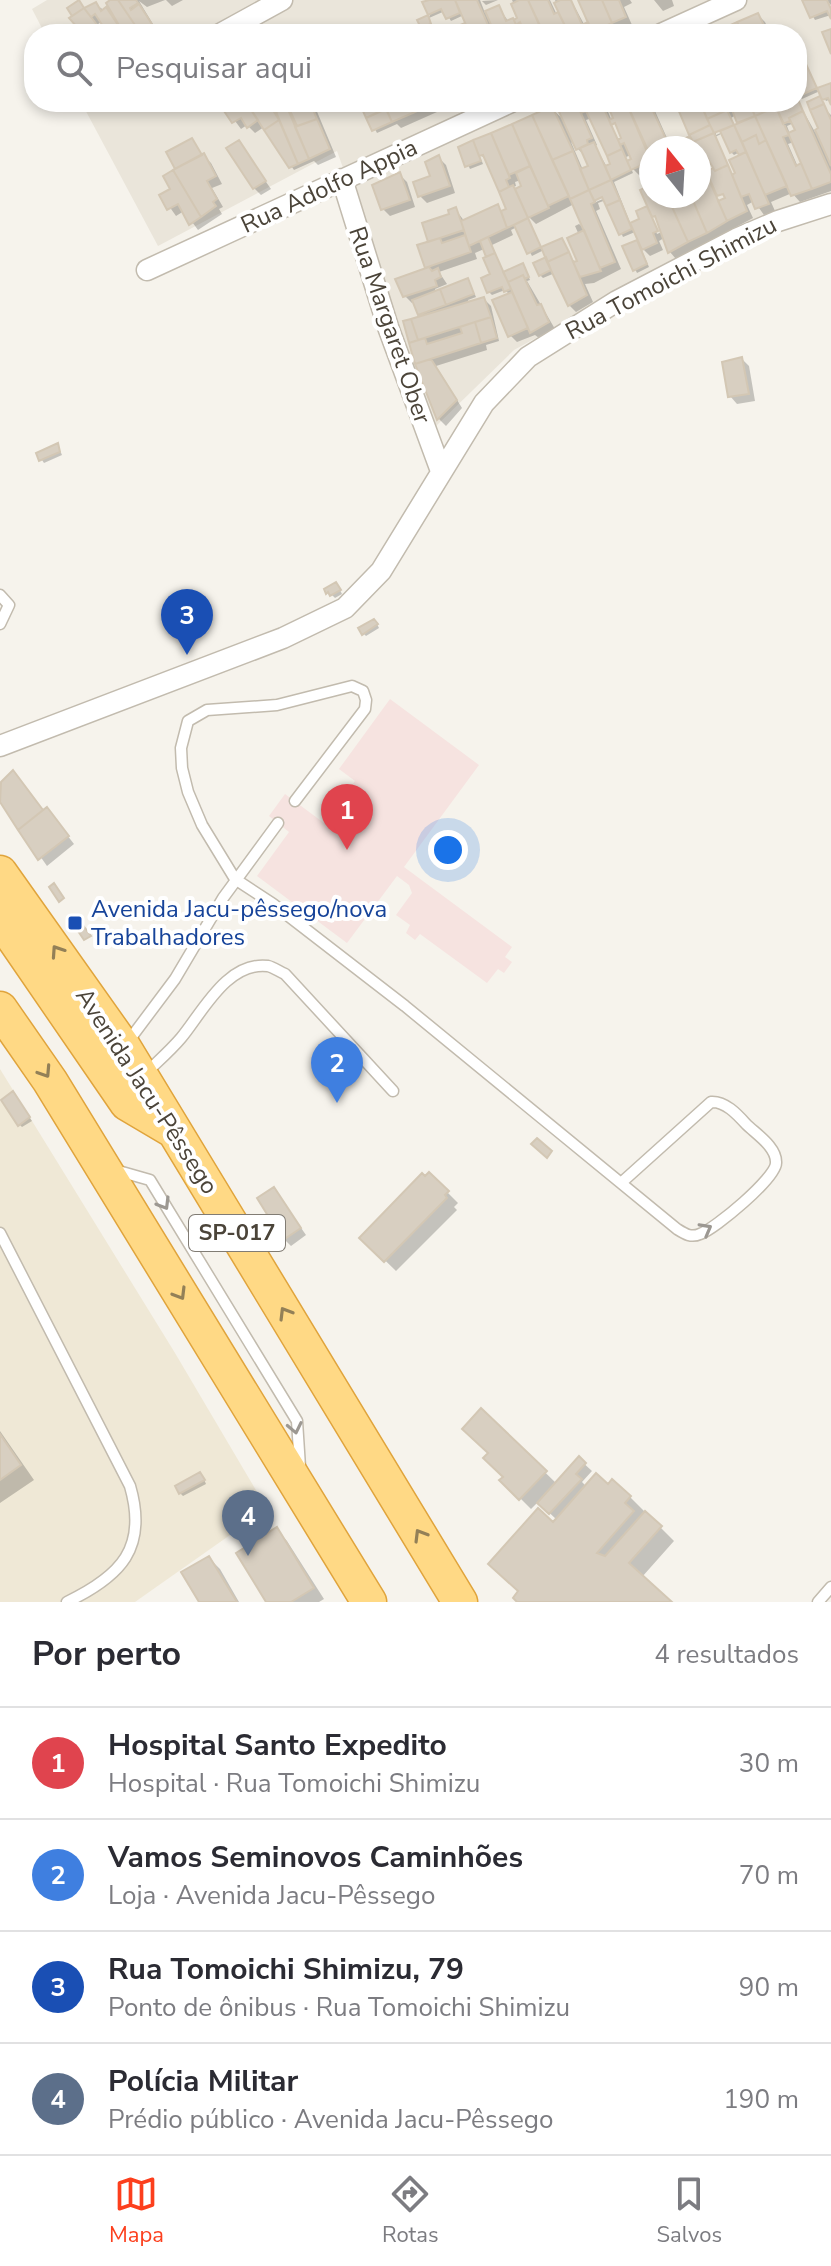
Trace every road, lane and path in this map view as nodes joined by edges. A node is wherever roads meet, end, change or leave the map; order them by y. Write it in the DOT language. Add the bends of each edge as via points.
graph roads {
  1 [pos="282,0"];
  2 [pos="736,0"];
  3 [pos="238,24"];
  4 [pos="683,24"];
  5 [pos="489,112"];
  6 [pos="342,179"];
  7 [pos="831,204"];
  8 [pos="147,270"];
  9 [pos="441,471"];
  10 [pos="0,595"];
  11 [pos="0,624"];
  12 [pos="0,746"];
  13 [pos="295,801"];
  14 [pos="278,823"];
  15 [pos="0,873"];
  16 [pos="235,879"];
  17 [pos="0,918"];
  18 [pos="0,1009"];
  19 [pos="124,1048"];
  20 [pos="141,1078"];
  21 [pos="393,1091"];
  22 [pos="175,1131"];
  23 [pos="621,1183"];
  24 [pos="0,1233"];
  25 [pos="831,1587"];
  26 [pos="67,1602"];
  27 [pos="369,1602"];
  28 [pos="460,1602"];
  29 [pos="818,1602"];
  1 -- 3 [label="street"];
  2 -- 4 [label="street"];
  5 -- 6 [label="street, Rua Adolfo Appia"];
  6 -- 8 [label="street, Rua Adolfo Appia"];
  6 -- 9 [label="street, Rua Margaret Ober"];
  7 -- 9 [label="street, Rua Tomoichi Shimizu" via="736,239 617,301 528,357 484,403"];
  9 -- 12 [label="street, Rua Tomoichi Shimizu" via="381,571 345,608 283,638"];
  10 -- 11 [label="lane" via="9,605"];
  13 -- 16 [label="lane" via="365,709 363,691 352,686 277,705 207,710 188,721 181,748 188,792"];
  14 -- 16 [label="lane"];
  19 -- 15 [label="highway, Avenida Jacu-Pêssego / SP-017, one-way"];
  16 -- 19 [label="lane" via="175,979"];
  16 -- 23 [label="lane" via="405,1006"];
  17 -- 22 [label="highway" via="127,1103"];
  18 -- 27 [label="highway, SP-017, one-way" via="50,1081"];
  19 -- 20 [label="highway, Avenida Jacu-Pêssego / SP-017"];
  20 -- 21 [label="lane" via="231,979 269,966 285,974"];
  20 -- 22 [label="highway, Avenida Jacu-Pêssego / SP-017"];
  28 -- 22 [label="highway, Avenida Jacu-Pêssego / SP-017, one-way"];
  23 -- 23 [label="lane, one-way" via="691,1236 736,1207 770,1176 776,1161 742,1120 721,1103 711,1102"];
  24 -- 26 [label="lane" via="130,1486 137,1510 137,1529 122,1565"];
  25 -- 29 [label="lane"];
}
